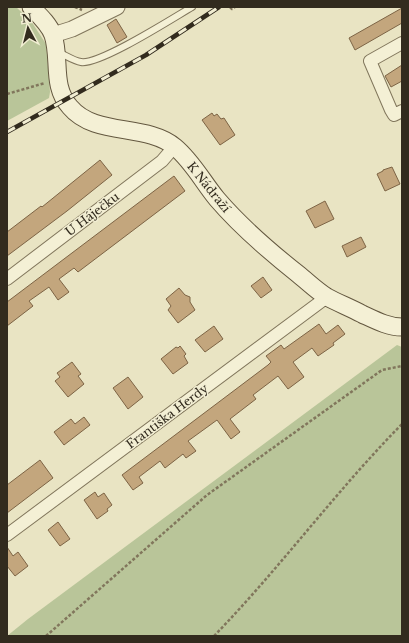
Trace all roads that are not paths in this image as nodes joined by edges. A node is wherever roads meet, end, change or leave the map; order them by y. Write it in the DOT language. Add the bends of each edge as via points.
graph roads {
  1 [pos="31,7"];
  2 [pos="117,7"];
  3 [pos="192,7"];
  4 [pos="54,43"];
  5 [pos="402,43"];
  6 [pos="402,111"];
  7 [pos="174,146"];
  8 [pos="7,279"];
  9 [pos="326,297"];
  10 [pos="402,326"];
  11 [pos="7,535"];
  1 -- 4 [label="main road" via="44,21"];
  2 -- 4 [label="street" via="72,29"];
  3 -- 4 [label="lane" via="118,50 87,62 80,62"];
  4 -- 7 [label="main road, K Nádraží" via="59,89 74,112 109,127 155,136"];
  5 -- 6 [label="street" via="370,62 394,115"];
  7 -- 8 [label="street, U Háječku" via="162,161"];
  7 -- 9 [label="main road, K Nádraží" via="238,222 272,254"];
  9 -- 10 [label="main road, K Nádraží" via="378,322 395,327"];
  9 -- 11 [label="street, Františka Herdy"];
}
